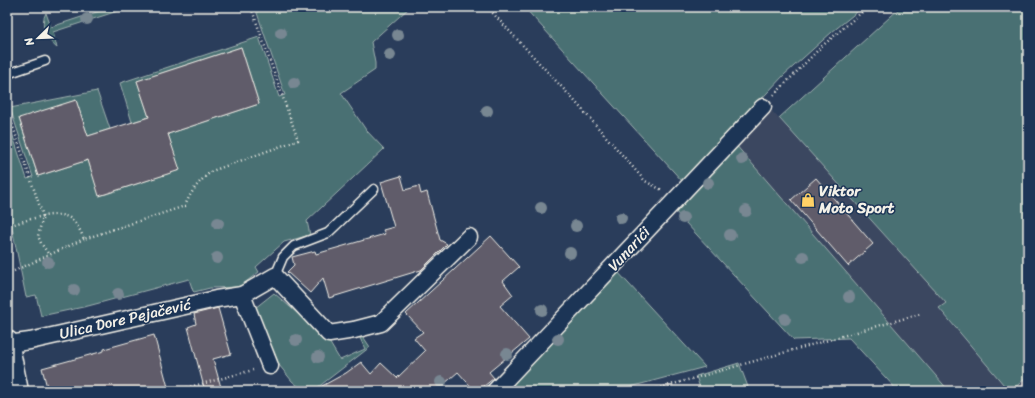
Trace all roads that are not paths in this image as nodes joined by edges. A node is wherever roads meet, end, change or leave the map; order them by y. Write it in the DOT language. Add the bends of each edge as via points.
graph roads {
  1 [pos="45,61"];
  2 [pos="7,74"];
  3 [pos="762,107"];
  4 [pos="374,189"];
  5 [pos="469,237"];
  6 [pos="275,276"];
  7 [pos="242,295"];
  8 [pos="7,343"];
  9 [pos="270,366"];
  10 [pos="16,391"];
  11 [pos="495,391"];
  1 -- 2 [label="lane"];
  3 -- 11 [label="street, Vunarići"];
  4 -- 6 [label="lane" via="328,233 294,246 283,257"];
  5 -- 6 [label="street" via="381,323 354,330 329,334"];
  6 -- 7 [label="street, Ulica Dore Pejačević"];
  7 -- 8 [label="street, Ulica Dore Pejačević" via="38,339"];
  7 -- 9 [label="street"];
  8 -- 10 [label="street"];
}
